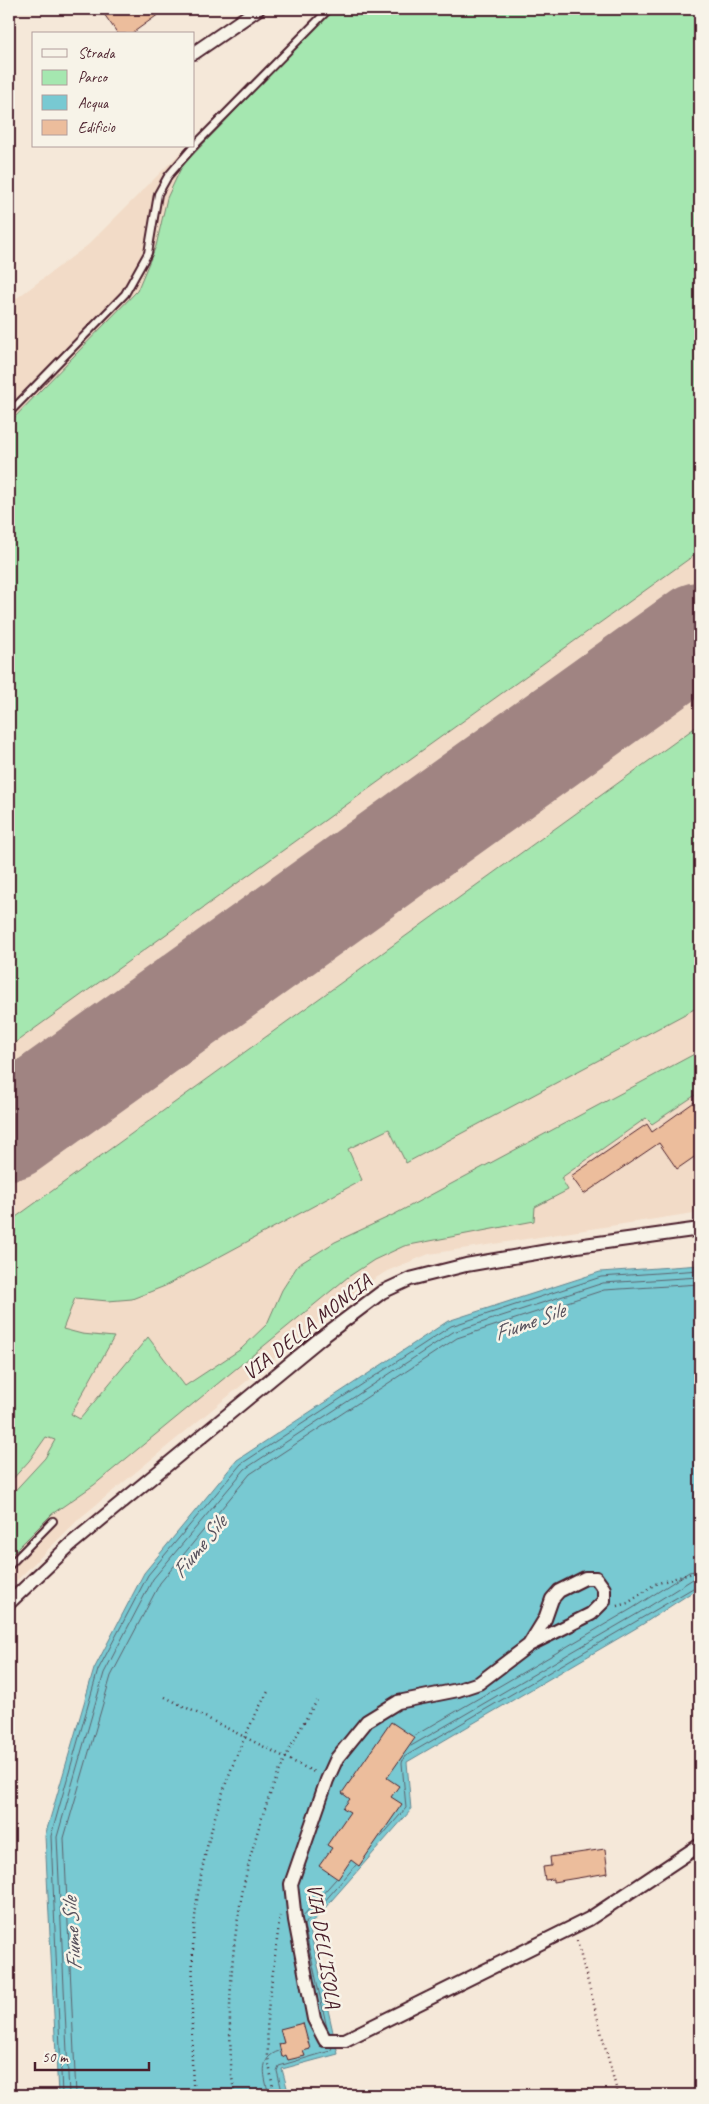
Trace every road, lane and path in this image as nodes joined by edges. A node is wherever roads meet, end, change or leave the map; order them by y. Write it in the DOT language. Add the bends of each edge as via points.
graph roads {
  1 [pos="258,9"];
  2 [pos="329,9"];
  3 [pos="195,53"];
  4 [pos="195,145"];
  5 [pos="192,148"];
  6 [pos="9,413"];
  7 [pos="700,1229"];
  8 [pos="53,1521"];
  9 [pos="9,1566"];
  10 [pos="700,1571"];
  11 [pos="9,1603"];
  12 [pos="591,1614"];
  13 [pos="528,1645"];
  14 [pos="269,1690"];
  15 [pos="165,1697"];
  16 [pos="318,1701"];
  17 [pos="245,1738"];
  18 [pos="285,1757"];
  19 [pos="315,1772"];
  20 [pos="700,1845"];
  21 [pos="283,1907"];
  22 [pos="573,1927"];
  23 [pos="194,2095"];
  24 [pos="235,2095"];
  25 [pos="274,2095"];
  26 [pos="618,2095"];
  1 -- 3 [label="street"];
  2 -- 4 [label="lane"];
  5 -- 6 [label="lane" via="168,176 158,194 148,252 125,294"];
  7 -- 11 [label="street, VIA DELLA MONCIA" via="466,1265 410,1280 382,1292 321,1338 71,1544"];
  8 -- 9 [label="lane"];
  10 -- 12 [label="path" via="655,1584 628,1603"];
  12 -- 13 [label="street, VIA DELL'ISOLA"];
  12 -- 13 [label="street, VIA DELL'ISOLA" via="604,1601 604,1589 596,1578 585,1578 559,1591 552,1599 545,1619"];
  13 -- 22 [label="street, VIA DELL'ISOLA" via="479,1683 426,1698 398,1702 367,1721 337,1758 291,1884 314,2019 325,2040 345,2040"];
  14 -- 17 [label="path"];
  15 -- 17 [label="path"];
  16 -- 18 [label="path" via="298,1730"];
  17 -- 18 [label="path"];
  17 -- 23 [label="path" via="215,1820 194,1928"];
  18 -- 19 [label="path"];
  18 -- 24 [label="path" via="262,1813 240,1914 230,1995"];
  20 -- 22 [label="street, VIA DELL'ISOLA"];
  21 -- 25 [label="path" via="278,1923 267,2018 268,2057"];
  22 -- 26 [label="path"];
}
